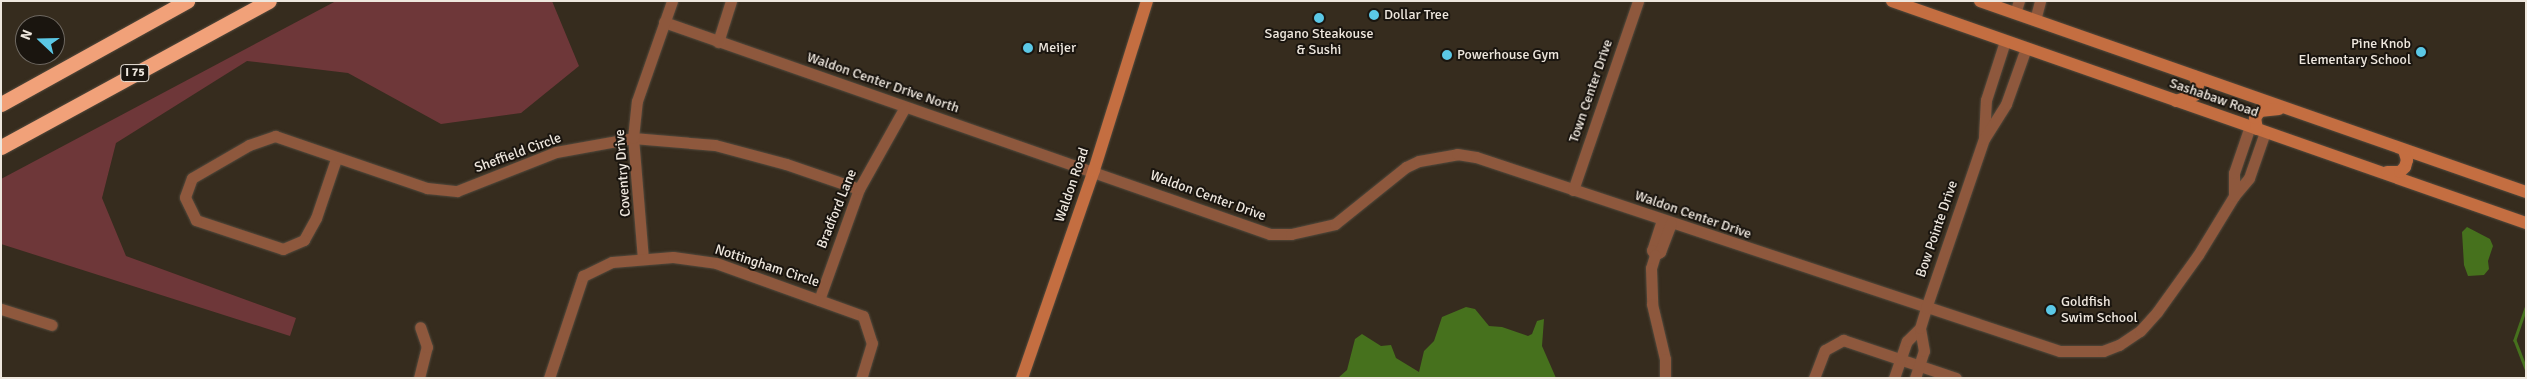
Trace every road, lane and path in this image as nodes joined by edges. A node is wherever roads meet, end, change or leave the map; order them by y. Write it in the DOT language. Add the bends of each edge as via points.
graph roads {
  1 [pos="187,1"];
  2 [pos="269,1"];
  3 [pos="672,1"];
  4 [pos="731,1"];
  5 [pos="1147,1"];
  6 [pos="1638,1"];
  7 [pos="1892,1"];
  8 [pos="1980,1"];
  9 [pos="2040,1"];
  10 [pos="2017,7"];
  11 [pos="2034,20"];
  12 [pos="664,22"];
  13 [pos="2005,41"];
  14 [pos="718,42"];
  15 [pos="2026,48"];
  16 [pos="2195,77"];
  17 [pos="2176,101"];
  18 [pos="1,104"];
  19 [pos="905,107"];
  20 [pos="2290,110"];
  21 [pos="2257,129"];
  22 [pos="633,138"];
  23 [pos="1984,139"];
  24 [pos="1,146"];
  25 [pos="2404,150"];
  26 [pos="336,159"];
  27 [pos="1094,170"];
  28 [pos="2380,172"];
  29 [pos="859,189"];
  30 [pos="1574,190"];
  31 [pos="2526,192"];
  32 [pos="2234,196"];
  33 [pos="1666,222"];
  34 [pos="2526,223"];
  35 [pos="643,259"];
  36 [pos="819,300"];
  37 [pos="1926,308"];
  38 [pos="1,309"];
  39 [pos="52,325"];
  40 [pos="420,327"];
  41 [pos="1920,328"];
  42 [pos="1900,359"];
  43 [pos="1919,366"];
  44 [pos="419,378"];
  45 [pos="549,378"];
  46 [pos="861,378"];
  47 [pos="1022,378"];
  48 [pos="1665,378"];
  49 [pos="1814,378"];
  50 [pos="1894,378"];
  51 [pos="1916,378"];
  52 [pos="1956,378"];
  1 -- 18 [label="highway"];
  2 -- 24 [label="highway, I 75"];
  3 -- 12 [label="street, Coventry Drive"];
  4 -- 14 [label="street"];
  5 -- 27 [label="main road, Waldon Road"];
  6 -- 30 [label="street, Town Center Drive"];
  7 -- 13 [label="main road, Sashabaw Road"];
  8 -- 10 [label="main road, Sashabaw Road"];
  9 -- 11 [label="street"];
  10 -- 11 [label="main road, Sashabaw Road"];
  11 -- 16 [label="main road, Sashabaw Road"];
  12 -- 14 [label="street, Waldon Center Drive North"];
  12 -- 22 [label="street, Coventry Drive" via="637,101"];
  13 -- 15 [label="main road, Sashabaw Road"];
  13 -- 23 [label="street, Bow Pointe Drive" via="1986,100"];
  14 -- 19 [label="street, Waldon Center Drive North"];
  15 -- 17 [label="main road, Sashabaw Road"];
  15 -- 23 [label="street, Bow Pointe Drive" via="2006,104"];
  16 -- 17 [label="main road" via="2198,85 2195,95"];
  16 -- 20 [label="main road, Sashabaw Road"];
  17 -- 21 [label="main road, Sashabaw Road"];
  19 -- 27 [label="street, Waldon Center Drive North"];
  19 -- 29 [label="street, Bradford Lane"];
  20 -- 21 [label="main road" via="2262,110 2255,118"];
  20 -- 25 [label="main road, Sashabaw Road"];
  21 -- 28 [label="main road, Sashabaw Road"];
  21 -- 32 [label="street, Waldon Center Drive" via="2234,173"];
  21 -- 32 [label="street, Waldon Center Drive" via="2249,178"];
  22 -- 26 [label="street, Sheffield Circle" via="556,152 457,191 427,188"];
  22 -- 29 [label="street, Sheffield Circle" via="714,145 786,164"];
  22 -- 35 [label="street, Coventry Drive"];
  23 -- 37 [label="street, Bow Pointe Drive"];
  25 -- 28 [label="main road" via="2407,160 2403,170"];
  25 -- 31 [label="main road, Sashabaw Road"];
  26 -- 26 [label="street, Sheffield Circle" via="275,136 249,145 192,178 185,197 196,220 283,249 304,240 316,218"];
  27 -- 30 [label="street, Waldon Center Drive" via="1273,234 1309,232 1335,224 1406,167 1435,157 1457,154 1476,157"];
  27 -- 47 [label="main road, Waldon Road"];
  28 -- 34 [label="main road, Sashabaw Road"];
  29 -- 36 [label="street, Bradford Lane"];
  30 -- 33 [label="street, Waldon Center Drive"];
  32 -- 37 [label="street, Waldon Center Drive" via="2198,255 2157,312 2140,331 2103,351 2060,351"];
  33 -- 37 [label="street, Waldon Center Drive"];
  33 -- 48 [label="street" via="1660,252 1655,255 1651,268 1652,304 1665,359"];
  35 -- 36 [label="street, Nottingham Circle" via="673,257 716,263"];
  35 -- 45 [label="street, Nottingham Circle" via="612,262 583,276"];
  36 -- 46 [label="street, Nottingham Circle" via="863,316 870,328 872,342"];
  37 -- 41 [label="street, Bow Pointe Drive"];
  38 -- 39 [label="street"];
  40 -- 44 [label="street" via="427,347"];
  41 -- 42 [label="street, Bow Pointe Drive" via="1907,341"];
  41 -- 43 [label="street, Bow Pointe Drive" via="1925,346"];
  42 -- 43 [label="street"];
  42 -- 49 [label="street" via="1846,341 1836,341 1824,350"];
  42 -- 50 [label="street, Bow Pointe Drive"];
  43 -- 51 [label="street, Bow Pointe Drive"];
  43 -- 52 [label="street"];
}
